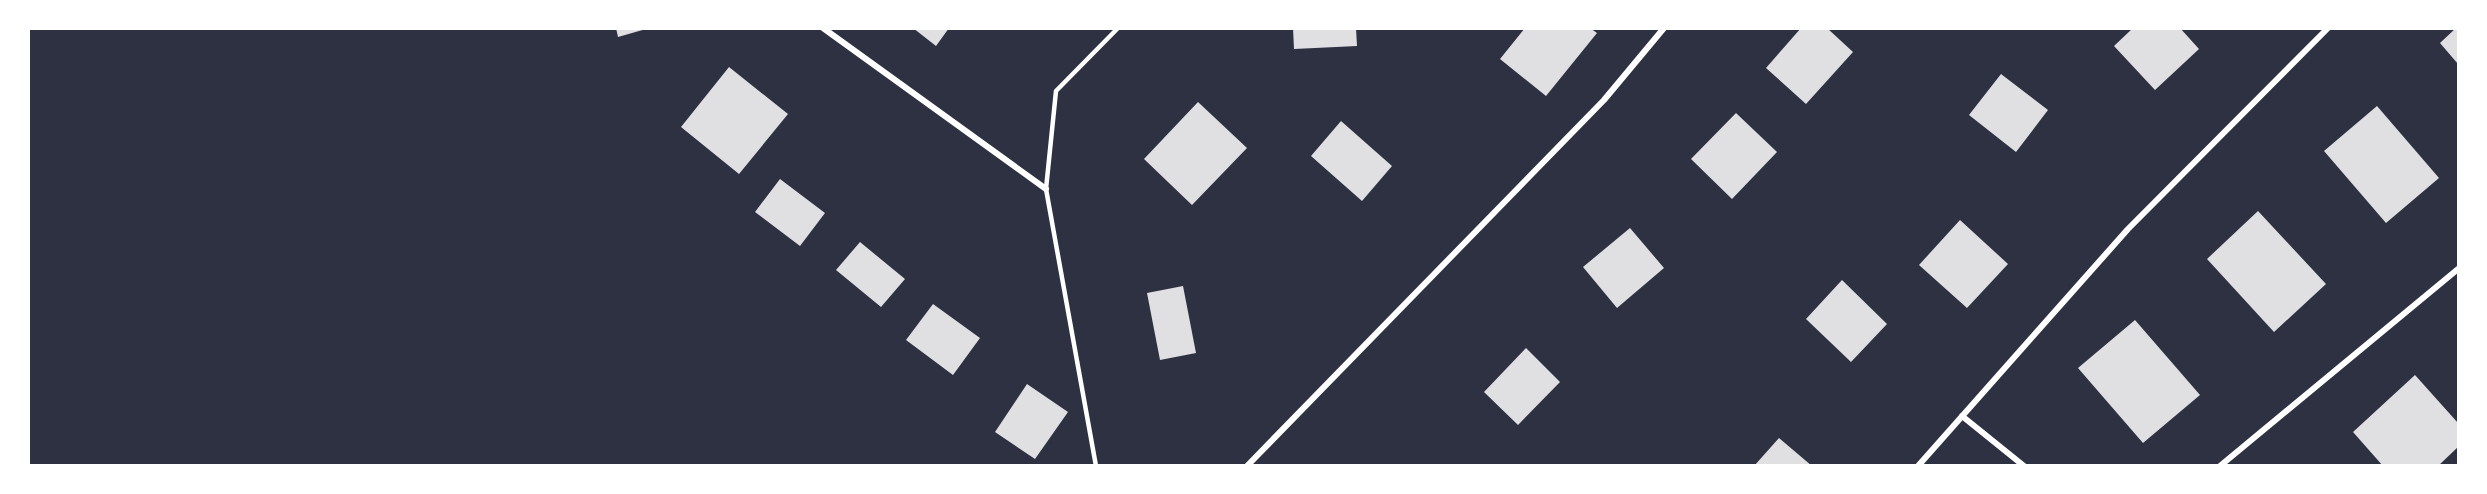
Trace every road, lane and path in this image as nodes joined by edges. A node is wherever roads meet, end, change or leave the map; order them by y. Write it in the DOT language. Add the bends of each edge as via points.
graph roads {
  1 [pos="823,28"];
  2 [pos="1118,28"];
  3 [pos="1664,28"];
  4 [pos="2328,28"];
  5 [pos="1046,189"];
  6 [pos="2458,269"];
  7 [pos="1962,416"];
  8 [pos="1096,465"];
  9 [pos="1247,465"];
  10 [pos="1918,465"];
  11 [pos="2024,465"];
  12 [pos="2220,465"];
  1 -- 5 [label="street"];
  2 -- 5 [label="lane" via="1056,91"];
  3 -- 9 [label="street" via="1604,100"];
  4 -- 7 [label="street" via="2128,229"];
  5 -- 8 [label="lane"];
  6 -- 12 [label="street"];
  7 -- 10 [label="street"];
  7 -- 11 [label="street"];
}
